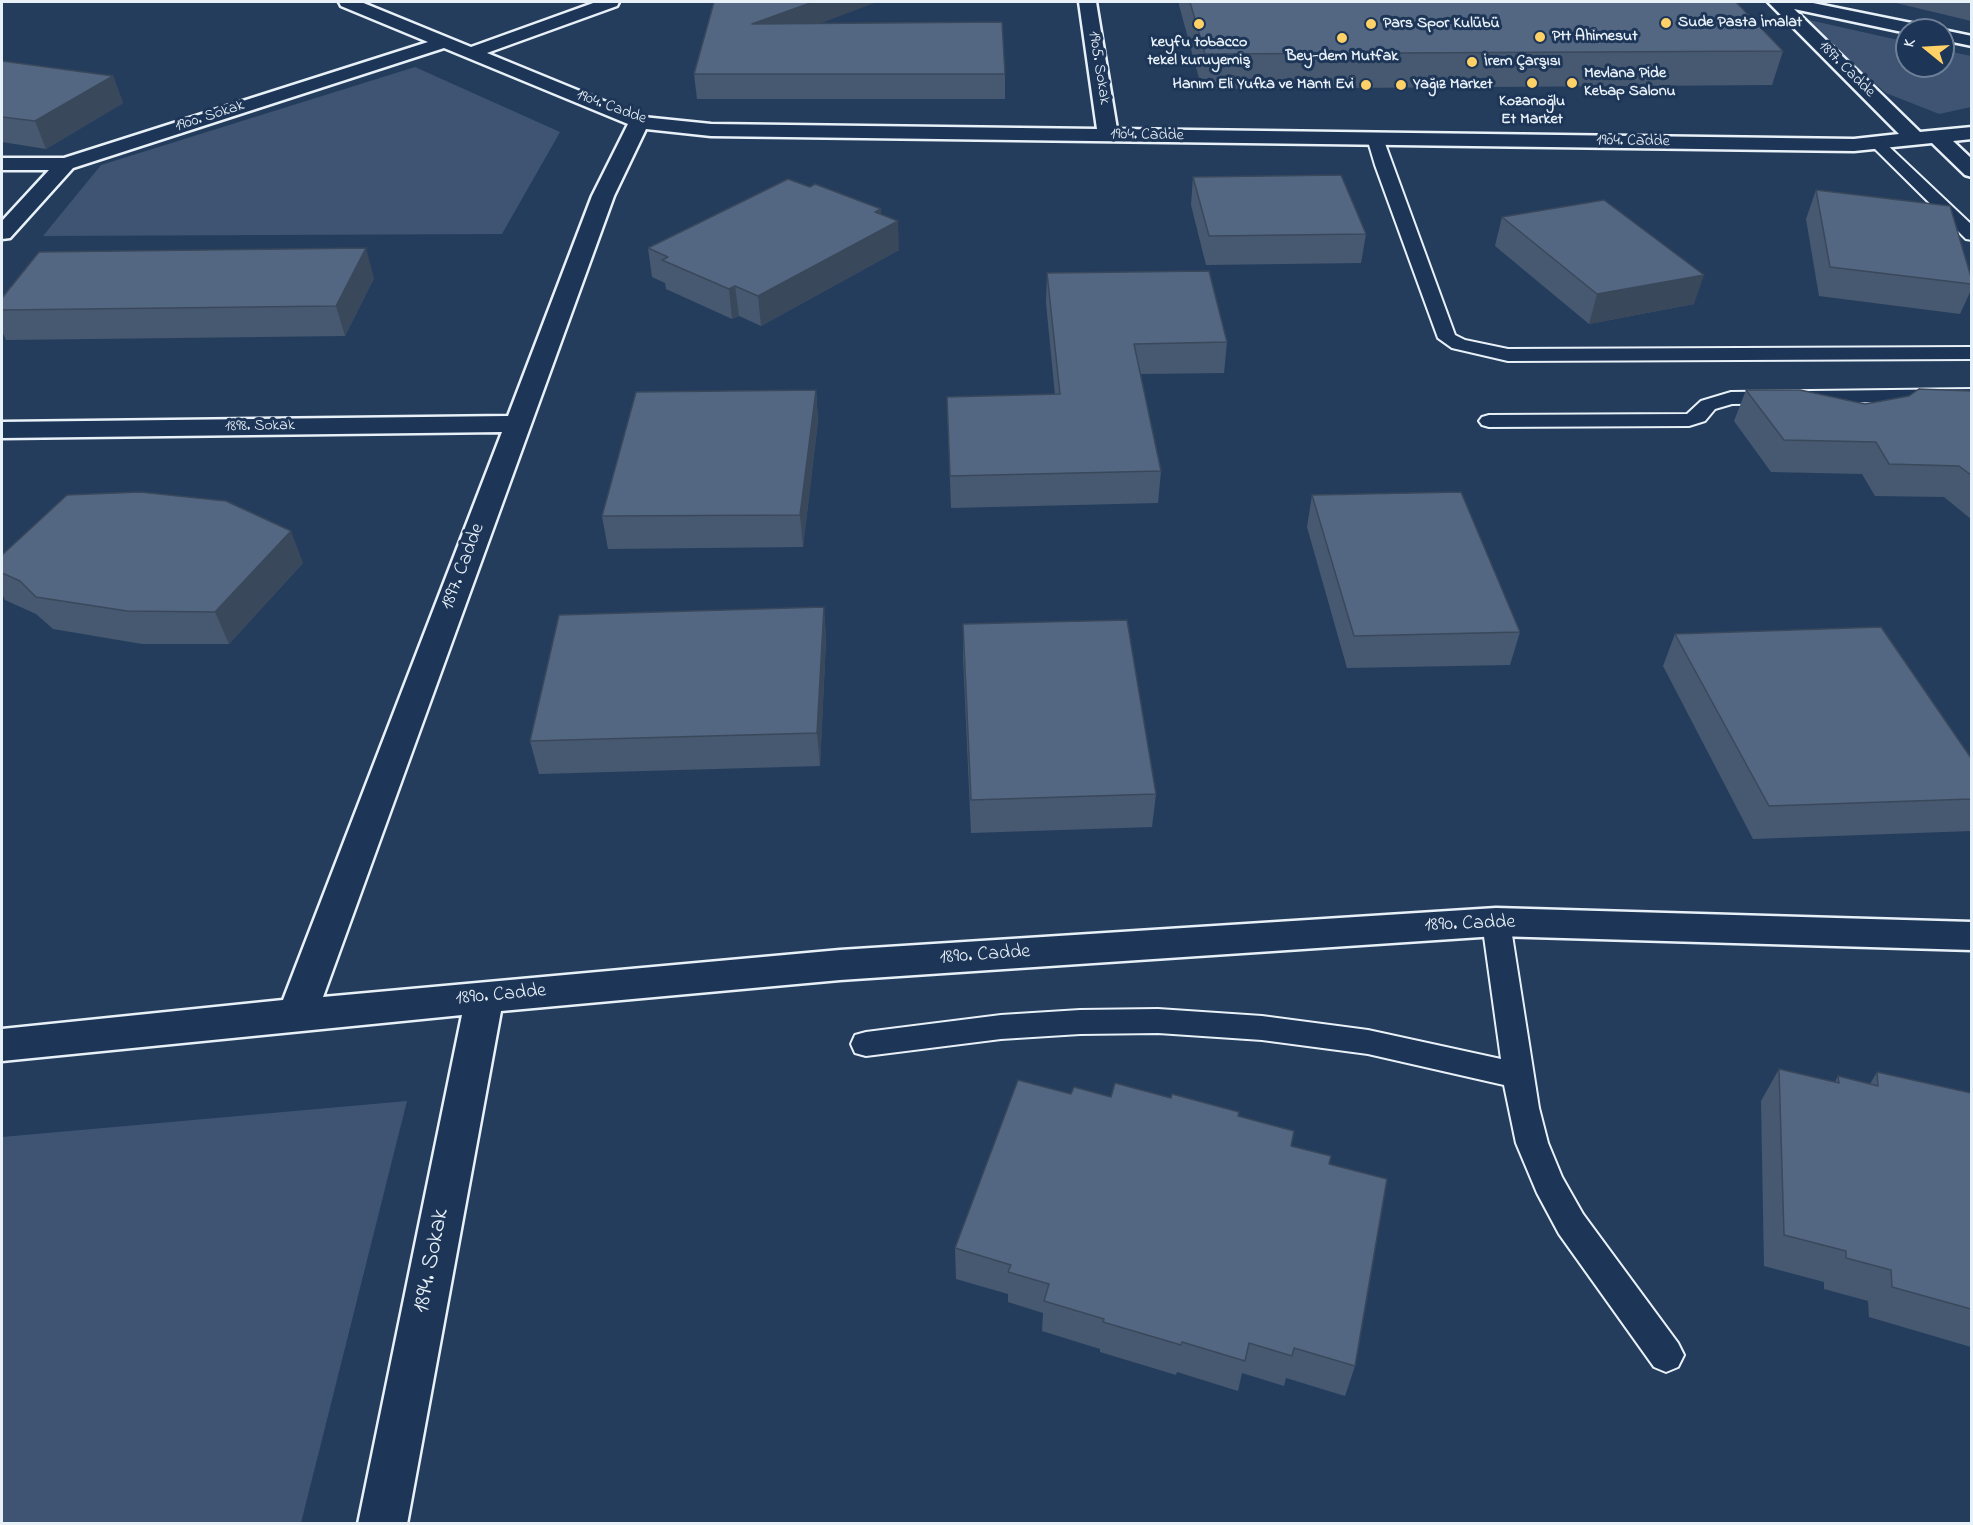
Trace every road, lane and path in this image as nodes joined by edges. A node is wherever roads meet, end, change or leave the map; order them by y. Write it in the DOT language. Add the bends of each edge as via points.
graph roads {
  1 [pos="346,2"];
  2 [pos="611,2"];
  3 [pos="1088,2"];
  4 [pos="1777,2"];
  5 [pos="1785,2"];
  6 [pos="1895,25"];
  7 [pos="1955,38"];
  8 [pos="1971,41"];
  9 [pos="445,42"];
  10 [pos="471,53"];
  11 [pos="639,122"];
  12 [pos="1971,133"];
  13 [pos="1108,135"];
  14 [pos="1937,137"];
  15 [pos="1375,138"];
  16 [pos="1915,139"];
  17 [pos="1877,143"];
  18 [pos="2,164"];
  19 [pos="66,164"];
  20 [pos="1971,171"];
  21 [pos="2,233"];
  22 [pos="1971,235"];
  23 [pos="1971,353"];
  24 [pos="1971,395"];
  25 [pos="1489,421"];
  26 [pos="518,424"];
  27 [pos="2,430"];
  28 [pos="1496,922"];
  29 [pos="1971,936"];
  30 [pos="484,998"];
  31 [pos="297,1015"];
  32 [pos="866,1044"];
  33 [pos="2,1045"];
  34 [pos="1519,1076"];
  35 [pos="1666,1355"];
  36 [pos="382,1524"];
  1 -- 9 [label="street, 1904. Cadde"];
  2 -- 10 [label="street"];
  3 -- 13 [label="street, 1905. Sokak"];
  4 -- 16 [label="street, 1897. Cadde"];
  5 -- 6 [label="street"];
  7 -- 8 [label="street"];
  9 -- 10 [label="street, 1904. Cadde"];
  9 -- 19 [label="street, 1900. Sokak"];
  10 -- 11 [label="street, 1904. Cadde"];
  11 -- 13 [label="street, 1904. Cadde" via="711,130"];
  11 -- 26 [label="street, 1897. Cadde" via="603,196"];
  12 -- 14 [label="street, 1904. Cadde"];
  13 -- 15 [label="street, 1904. Cadde"];
  14 -- 16 [label="street, 1904. Cadde"];
  14 -- 20 [label="street"];
  15 -- 17 [label="street, 1904. Cadde"];
  15 -- 23 [label="lane" via="1447,338 1459,344 1508,355"];
  16 -- 17 [label="street, 1904. Cadde"];
  17 -- 22 [label="lane"];
  18 -- 19 [label="street"];
  19 -- 21 [label="street, 1900. Sokak"];
  24 -- 25 [label="lane" via="1731,398 1708,405 1698,417 1689,420"];
  26 -- 27 [label="street, 1898. Sokak"];
  26 -- 31 [label="street, 1897. Cadde"];
  28 -- 29 [label="street, 1890. Cadde"];
  28 -- 30 [label="street, 1890. Cadde" via="852,964"];
  28 -- 34 [label="lane"];
  30 -- 31 [label="street, 1890. Cadde"];
  30 -- 36 [label="street, 1894. Sokak"];
  31 -- 33 [label="street, 1890. Cadde"];
  32 -- 34 [label="lane" via="1001,1027 1158,1021 1262,1028 1368,1042"];
  34 -- 35 [label="lane" via="1532,1143 1548,1183 1571,1224"];
}
